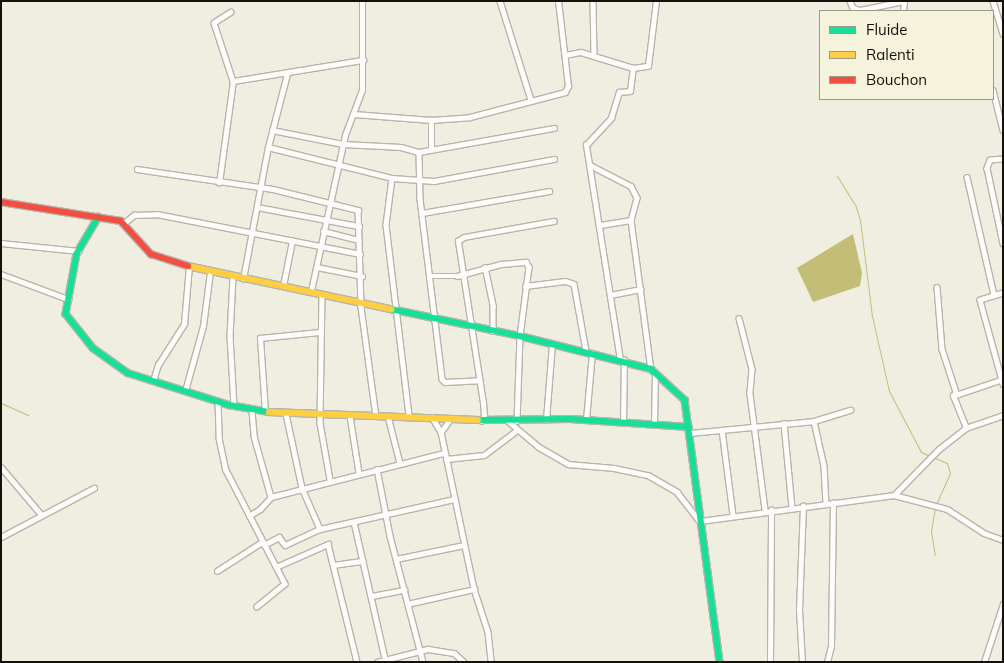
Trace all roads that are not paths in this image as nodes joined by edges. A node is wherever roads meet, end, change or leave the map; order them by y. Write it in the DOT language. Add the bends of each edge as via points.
graph roads {
  1 [pos="362,1"];
  2 [pos="500,1"];
  3 [pos="558,1"];
  4 [pos="593,1"];
  5 [pos="656,1"];
  6 [pos="850,1"];
  7 [pos="904,1"];
  8 [pos="993,1"];
  9 [pos="858,10"];
  10 [pos="864,10"];
  11 [pos="231,12"];
  12 [pos="1003,34"];
  13 [pos="565,55"];
  14 [pos="594,56"];
  15 [pos="363,60"];
  16 [pos="633,68"];
  17 [pos="287,74"];
  18 [pos="233,81"];
  19 [pos="994,94"];
  20 [pos="531,100"];
  21 [pos="354,114"];
  22 [pos="431,120"];
  23 [pos="554,128"];
  24 [pos="272,130"];
  25 [pos="1003,130"];
  26 [pos="343,144"];
  27 [pos="268,148"];
  28 [pos="431,150"];
  29 [pos="419,152"];
  30 [pos="1003,159"];
  31 [pos="554,160"];
  32 [pos="590,165"];
  33 [pos="338,166"];
  34 [pos="136,169"];
  35 [pos="967,177"];
  36 [pos="392,178"];
  37 [pos="418,179"];
  38 [pos="219,183"];
  39 [pos="260,188"];
  40 [pos="549,191"];
  41 [pos="1,202"];
  42 [pos="330,202"];
  43 [pos="257,207"];
  44 [pos="422,213"];
  45 [pos="98,217"];
  46 [pos="326,220"];
  47 [pos="631,220"];
  48 [pos="554,221"];
  49 [pos="124,223"];
  50 [pos="600,225"];
  51 [pos="358,226"];
  52 [pos="323,231"];
  53 [pos="252,233"];
  54 [pos="359,240"];
  55 [pos="292,241"];
  56 [pos="1,243"];
  57 [pos="1003,243"];
  58 [pos="321,246"];
  59 [pos="79,251"];
  60 [pos="360,254"];
  61 [pos="188,266"];
  62 [pos="317,267"];
  63 [pos="485,267"];
  64 [pos="210,272"];
  65 [pos="1,274"];
  66 [pos="463,274"];
  67 [pos="362,276"];
  68 [pos="429,276"];
  69 [pos="233,277"];
  70 [pos="243,279"];
  71 [pos="283,286"];
  72 [pos="525,286"];
  73 [pos="937,287"];
  74 [pos="640,289"];
  75 [pos="311,291"];
  76 [pos="1003,293"];
  77 [pos="322,294"];
  78 [pos="610,295"];
  79 [pos="994,295"];
  80 [pos="68,299"];
  81 [pos="361,304"];
  82 [pos="397,311"];
  83 [pos="433,318"];
  84 [pos="739,318"];
  85 [pos="470,327"];
  86 [pos="493,331"];
  87 [pos="319,332"];
  88 [pos="520,336"];
  89 [pos="552,344"];
  90 [pos="619,350"];
  91 [pos="589,352"];
  92 [pos="613,358"];
  93 [pos="622,360"];
  94 [pos="653,371"];
  95 [pos="479,380"];
  96 [pos="153,381"];
  97 [pos="1002,381"];
  98 [pos="185,391"];
  99 [pos="956,392"];
  100 [pos="218,402"];
  101 [pos="234,406"];
  102 [pos="850,410"];
  103 [pos="252,411"];
  104 [pos="265,412"];
  105 [pos="286,414"];
  106 [pos="320,415"];
  107 [pos="1003,415"];
  108 [pos="350,416"];
  109 [pos="376,416"];
  110 [pos="388,416"];
  111 [pos="409,416"];
  112 [pos="432,417"];
  113 [pos="483,418"];
  114 [pos="450,419"];
  115 [pos="546,420"];
  116 [pos="586,420"];
  117 [pos="814,420"];
  118 [pos="508,421"];
  119 [pos="517,421"];
  120 [pos="623,422"];
  121 [pos="784,423"];
  122 [pos="654,424"];
  123 [pos="754,428"];
  124 [pos="966,428"];
  125 [pos="517,430"];
  126 [pos="689,430"];
  127 [pos="722,430"];
  128 [pos="441,432"];
  129 [pos="444,453"];
  130 [pos="446,460"];
  131 [pos="400,463"];
  132 [pos="1,467"];
  133 [pos="377,469"];
  134 [pos="359,473"];
  135 [pos="330,480"];
  136 [pos="94,488"];
  137 [pos="302,488"];
  138 [pos="894,494"];
  139 [pos="271,497"];
  140 [pos="454,499"];
  141 [pos="833,503"];
  142 [pos="826,504"];
  143 [pos="803,506"];
  144 [pos="792,507"];
  145 [pos="765,510"];
  146 [pos="772,510"];
  147 [pos="41,514"];
  148 [pos="386,515"];
  149 [pos="733,515"];
  150 [pos="249,516"];
  151 [pos="700,521"];
  152 [pos="354,522"];
  153 [pos="320,529"];
  154 [pos="1,537"];
  155 [pos="1003,540"];
  156 [pos="263,543"];
  157 [pos="464,545"];
  158 [pos="396,559"];
  159 [pos="363,561"];
  160 [pos="333,565"];
  161 [pos="276,567"];
  162 [pos="217,571"];
  163 [pos="474,589"];
  164 [pos="404,590"];
  165 [pos="372,596"];
  166 [pos="407,604"];
  167 [pos="1003,604"];
  168 [pos="257,607"];
  169 [pos="418,650"];
  170 [pos="385,659"];
  171 [pos="422,661"];
  172 [pos="356,662"];
  173 [pos="377,662"];
  174 [pos="416,662"];
  175 [pos="464,662"];
  176 [pos="491,662"];
  177 [pos="720,662"];
  178 [pos="770,662"];
  179 [pos="802,662"];
  180 [pos="827,662"];
  181 [pos="984,662"];
  1 -- 15 [label="street"];
  2 -- 20 [label="street"];
  3 -- 13 [label="street"];
  4 -- 14 [label="street"];
  5 -- 16 [label="street" via="648,66"];
  6 -- 9 [label="street"];
  7 -- 10 [label="street"];
  8 -- 12 [label="street"];
  11 -- 18 [label="street" via="214,23"];
  13 -- 14 [label="street" via="581,52"];
  13 -- 20 [label="street" via="566,91"];
  14 -- 16 [label="street"];
  15 -- 17 [label="street"];
  15 -- 21 [label="street" via="362,90"];
  16 -- 32 [label="street" via="630,91 619,92 611,118 587,141"];
  17 -- 18 [label="street"];
  17 -- 24 [label="street"];
  18 -- 38 [label="street"];
  19 -- 25 [label="street"];
  20 -- 22 [label="street" via="470,116"];
  21 -- 22 [label="street"];
  21 -- 26 [label="street"];
  22 -- 28 [label="street"];
  23 -- 28 [label="street"];
  24 -- 26 [label="street"];
  24 -- 27 [label="street"];
  26 -- 29 [label="street"];
  26 -- 33 [label="street"];
  27 -- 33 [label="street"];
  27 -- 39 [label="street"];
  28 -- 29 [label="street"];
  29 -- 37 [label="street"];
  30 -- 57 [label="street" via="990,160 987,168"];
  31 -- 37 [label="street" via="439,180"];
  32 -- 47 [label="street" via="633,188 637,198"];
  32 -- 50 [label="street"];
  33 -- 36 [label="street"];
  33 -- 42 [label="street"];
  34 -- 38 [label="street"];
  35 -- 79 [label="street"];
  36 -- 37 [label="street"];
  36 -- 82 [label="street" via="386,225"];
  37 -- 44 [label="street"];
  38 -- 39 [label="street"];
  39 -- 42 [label="street"];
  39 -- 43 [label="street"];
  40 -- 44 [label="street"];
  41 -- 45 [label="street"];
  42 -- 46 [label="street"];
  42 -- 51 [label="street" via="357,210"];
  43 -- 46 [label="street"];
  43 -- 53 [label="street"];
  44 -- 68 [label="street"];
  45 -- 49 [label="street"];
  45 -- 59 [label="street"];
  46 -- 51 [label="street"];
  46 -- 52 [label="street"];
  47 -- 50 [label="street"];
  47 -- 74 [label="street"];
  48 -- 66 [label="street" via="460,239"];
  49 -- 53 [label="street" via="134,215 157,214"];
  49 -- 61 [label="street" via="151,254"];
  50 -- 78 [label="street"];
  51 -- 54 [label="street"];
  52 -- 54 [label="street"];
  52 -- 58 [label="street"];
  53 -- 55 [label="street"];
  53 -- 70 [label="street"];
  54 -- 60 [label="street"];
  55 -- 58 [label="street"];
  55 -- 71 [label="street"];
  56 -- 59 [label="street"];
  58 -- 60 [label="street"];
  58 -- 62 [label="street"];
  59 -- 80 [label="street"];
  60 -- 67 [label="street"];
  61 -- 64 [label="street"];
  61 -- 96 [label="street" via="184,324 158,365"];
  62 -- 67 [label="street"];
  62 -- 75 [label="street"];
  63 -- 66 [label="street"];
  63 -- 72 [label="street" via="526,262"];
  63 -- 86 [label="street" via="493,306"];
  64 -- 69 [label="street"];
  64 -- 98 [label="street" via="203,326"];
  65 -- 80 [label="street"];
  66 -- 68 [label="street"];
  66 -- 85 [label="street"];
  67 -- 81 [label="street"];
  68 -- 83 [label="street"];
  69 -- 70 [label="street"];
  69 -- 101 [label="street" via="230,336"];
  70 -- 71 [label="street"];
  71 -- 75 [label="street"];
  72 -- 88 [label="street"];
  72 -- 91 [label="street" via="565,281 574,284"];
  73 -- 99 [label="street" via="942,349"];
  74 -- 78 [label="street"];
  74 -- 94 [label="street"];
  75 -- 77 [label="street"];
  76 -- 79 [label="street"];
  77 -- 81 [label="street"];
  77 -- 87 [label="street"];
  78 -- 90 [label="street"];
  79 -- 97 [label="street" via="980,300"];
  80 -- 96 [label="street" via="68,317 94,348 123,371"];
  81 -- 82 [label="street"];
  81 -- 109 [label="street"];
  82 -- 83 [label="street"];
  82 -- 111 [label="street"];
  83 -- 85 [label="street"];
  83 -- 95 [label="street" via="442,381"];
  84 -- 123 [label="street" via="752,370 750,394"];
  85 -- 86 [label="street"];
  85 -- 95 [label="street"];
  86 -- 88 [label="street"];
  87 -- 104 [label="street" via="260,338"];
  87 -- 106 [label="street" via="322,367"];
  88 -- 89 [label="street"];
  88 -- 119 [label="street"];
  89 -- 91 [label="street"];
  89 -- 115 [label="street"];
  90 -- 92 [label="street"];
  90 -- 93 [label="street"];
  91 -- 92 [label="street"];
  91 -- 116 [label="street"];
  92 -- 93 [label="street"];
  93 -- 94 [label="street"];
  93 -- 120 [label="street"];
  94 -- 122 [label="street"];
  94 -- 126 [label="street" via="685,400"];
  95 -- 113 [label="street"];
  96 -- 98 [label="street"];
  97 -- 99 [label="street"];
  98 -- 100 [label="street"];
  99 -- 124 [label="street" via="953,396"];
  100 -- 101 [label="street"];
  100 -- 150 [label="street" via="222,459"];
  101 -- 103 [label="street"];
  102 -- 117 [label="street"];
  103 -- 104 [label="street"];
  103 -- 139 [label="street" via="254,436"];
  104 -- 105 [label="street"];
  105 -- 106 [label="street"];
  105 -- 137 [label="street"];
  106 -- 108 [label="street"];
  106 -- 135 [label="street"];
  107 -- 124 [label="street"];
  108 -- 109 [label="street"];
  108 -- 134 [label="street"];
  109 -- 110 [label="street"];
  110 -- 111 [label="street"];
  110 -- 131 [label="street"];
  111 -- 112 [label="street"];
  112 -- 114 [label="street"];
  112 -- 128 [label="street"];
  113 -- 114 [label="street"];
  113 -- 118 [label="street" via="490,422"];
  114 -- 128 [label="street"];
  115 -- 116 [label="street"];
  115 -- 119 [label="street"];
  116 -- 120 [label="street"];
  117 -- 121 [label="street"];
  117 -- 142 [label="street" via="824,466"];
  118 -- 119 [label="street"];
  118 -- 125 [label="street"];
  120 -- 122 [label="street"];
  121 -- 123 [label="street"];
  121 -- 144 [label="street"];
  122 -- 126 [label="street"];
  123 -- 127 [label="street"];
  123 -- 145 [label="street"];
  124 -- 138 [label="street" via="939,449"];
  125 -- 130 [label="street" via="484,455"];
  125 -- 151 [label="street" via="568,464 648,475 677,492"];
  126 -- 127 [label="street"];
  126 -- 151 [label="street"];
  127 -- 149 [label="street"];
  128 -- 129 [label="street"];
  129 -- 130 [label="street"];
  129 -- 131 [label="street"];
  130 -- 140 [label="street"];
  131 -- 133 [label="street"];
  132 -- 147 [label="street"];
  133 -- 134 [label="street"];
  133 -- 148 [label="street"];
  134 -- 135 [label="street"];
  135 -- 137 [label="street"];
  136 -- 147 [label="street"];
  137 -- 139 [label="street"];
  137 -- 153 [label="street"];
  138 -- 141 [label="street"];
  138 -- 155 [label="street" via="947,509 984,533"];
  139 -- 150 [label="street" via="260,510"];
  140 -- 148 [label="street"];
  140 -- 157 [label="street"];
  141 -- 142 [label="street"];
  141 -- 180 [label="street" via="831,646"];
  142 -- 143 [label="street"];
  143 -- 144 [label="street"];
  143 -- 179 [label="street" via="799,610"];
  144 -- 146 [label="street"];
  145 -- 146 [label="street"];
  145 -- 149 [label="street"];
  146 -- 178 [label="street"];
  147 -- 154 [label="street"];
  148 -- 152 [label="street"];
  148 -- 158 [label="street"];
  149 -- 151 [label="street"];
  150 -- 156 [label="street"];
  151 -- 177 [label="street"];
  152 -- 153 [label="street"];
  152 -- 159 [label="street"];
  153 -- 156 [label="street" via="285,545 278,537"];
  156 -- 161 [label="street"];
  156 -- 162 [label="street"];
  157 -- 158 [label="street"];
  157 -- 163 [label="street"];
  158 -- 164 [label="street"];
  159 -- 160 [label="street"];
  159 -- 165 [label="street"];
  160 -- 161 [label="street" via="326,544"];
  160 -- 172 [label="street"];
  161 -- 168 [label="street" via="285,585"];
  163 -- 166 [label="street"];
  163 -- 176 [label="street" via="488,632"];
  164 -- 165 [label="street"];
  164 -- 166 [label="street"];
  165 -- 170 [label="street"];
  166 -- 169 [label="street"];
  167 -- 181 [label="street"];
  169 -- 170 [label="street"];
  169 -- 171 [label="street"];
  169 -- 175 [label="street" via="450,651"];
  170 -- 173 [label="street"];
  171 -- 174 [label="street"];
}
